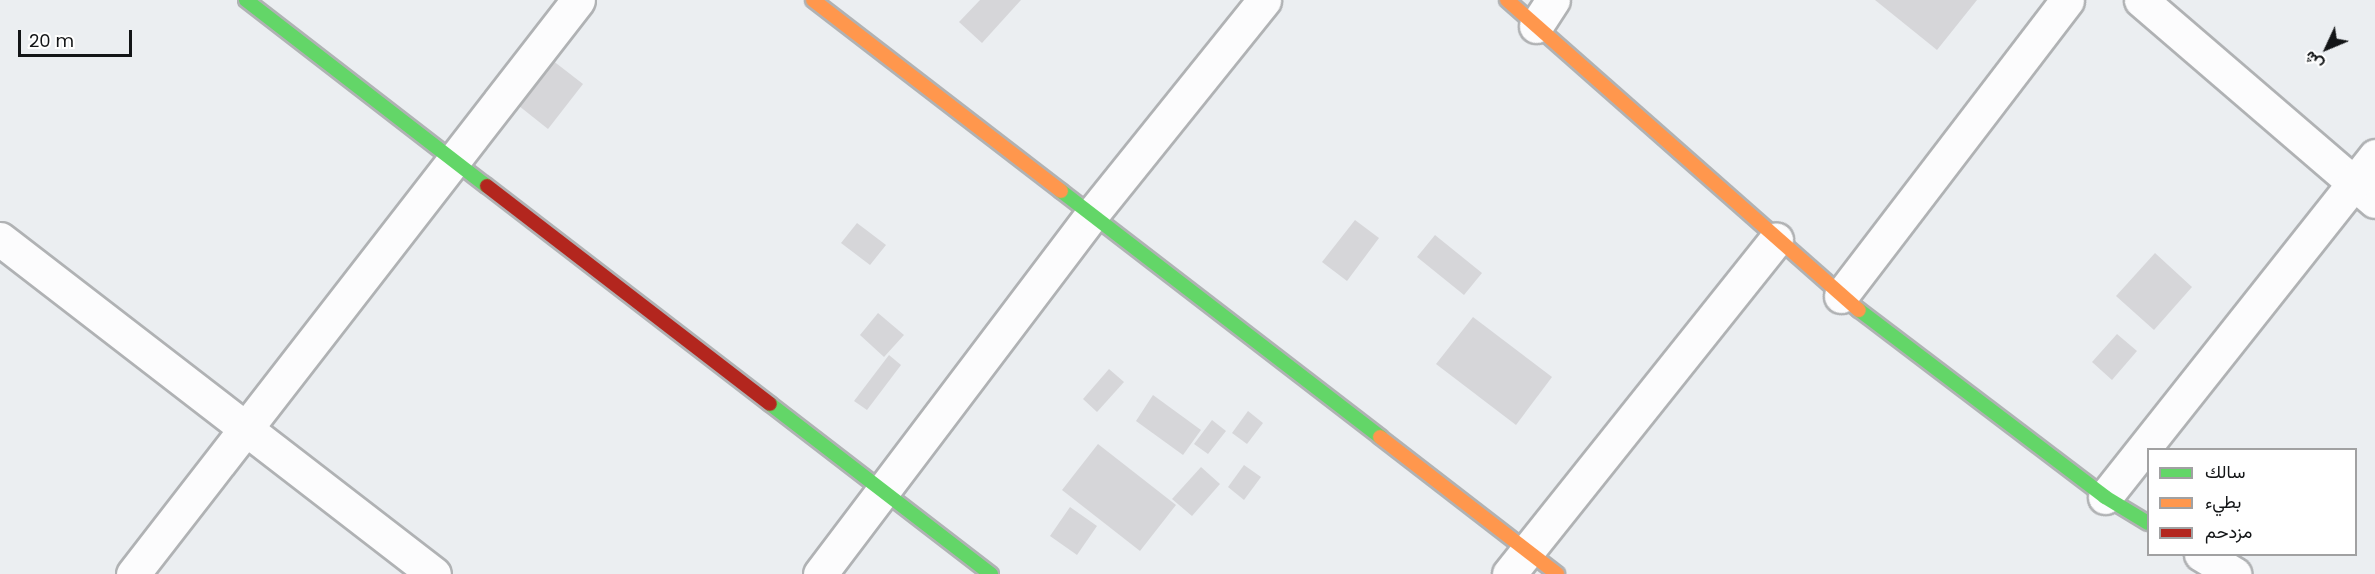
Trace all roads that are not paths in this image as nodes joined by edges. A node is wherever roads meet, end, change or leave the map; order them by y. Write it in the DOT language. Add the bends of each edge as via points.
graph roads {
  1 [pos="246,0"];
  2 [pos="578,0"];
  3 [pos="813,0"];
  4 [pos="1264,0"];
  5 [pos="1507,0"];
  6 [pos="2067,0"];
  7 [pos="2141,0"];
  8 [pos="1544,13"];
  9 [pos="2375,156"];
  10 [pos="455,159"];
  11 [pos="2364,191"];
  12 [pos="1093,213"];
  13 [pos="0,239"];
  14 [pos="1776,240"];
  15 [pos="1841,296"];
  16 [pos="245,430"];
  17 [pos="882,491"];
  18 [pos="2105,497"];
  19 [pos="2147,522"];
  20 [pos="2203,556"];
  21 [pos="1518,563"];
  22 [pos="133,574"];
  23 [pos="434,574"];
  24 [pos="820,574"];
  25 [pos="992,574"];
  26 [pos="1557,574"];
  27 [pos="2234,574"];
  1 -- 10 [label="main road"];
  2 -- 10 [label="street"];
  3 -- 12 [label="main road"];
  4 -- 12 [label="street"];
  5 -- 8 [label="main road"];
  6 -- 15 [label="street"];
  7 -- 11 [label="street"];
  8 -- 14 [label="main road"];
  9 -- 11 [label="street"];
  10 -- 16 [label="street"];
  10 -- 17 [label="main road"];
  11 -- 18 [label="street"];
  12 -- 17 [label="street"];
  12 -- 21 [label="main road"];
  13 -- 16 [label="street"];
  14 -- 15 [label="main road"];
  14 -- 21 [label="street"];
  15 -- 18 [label="main road"];
  16 -- 22 [label="street"];
  16 -- 23 [label="street"];
  17 -- 24 [label="street"];
  17 -- 25 [label="main road"];
  18 -- 19 [label="main road"];
  20 -- 27 [label="street"];
  21 -- 26 [label="main road"];
}
